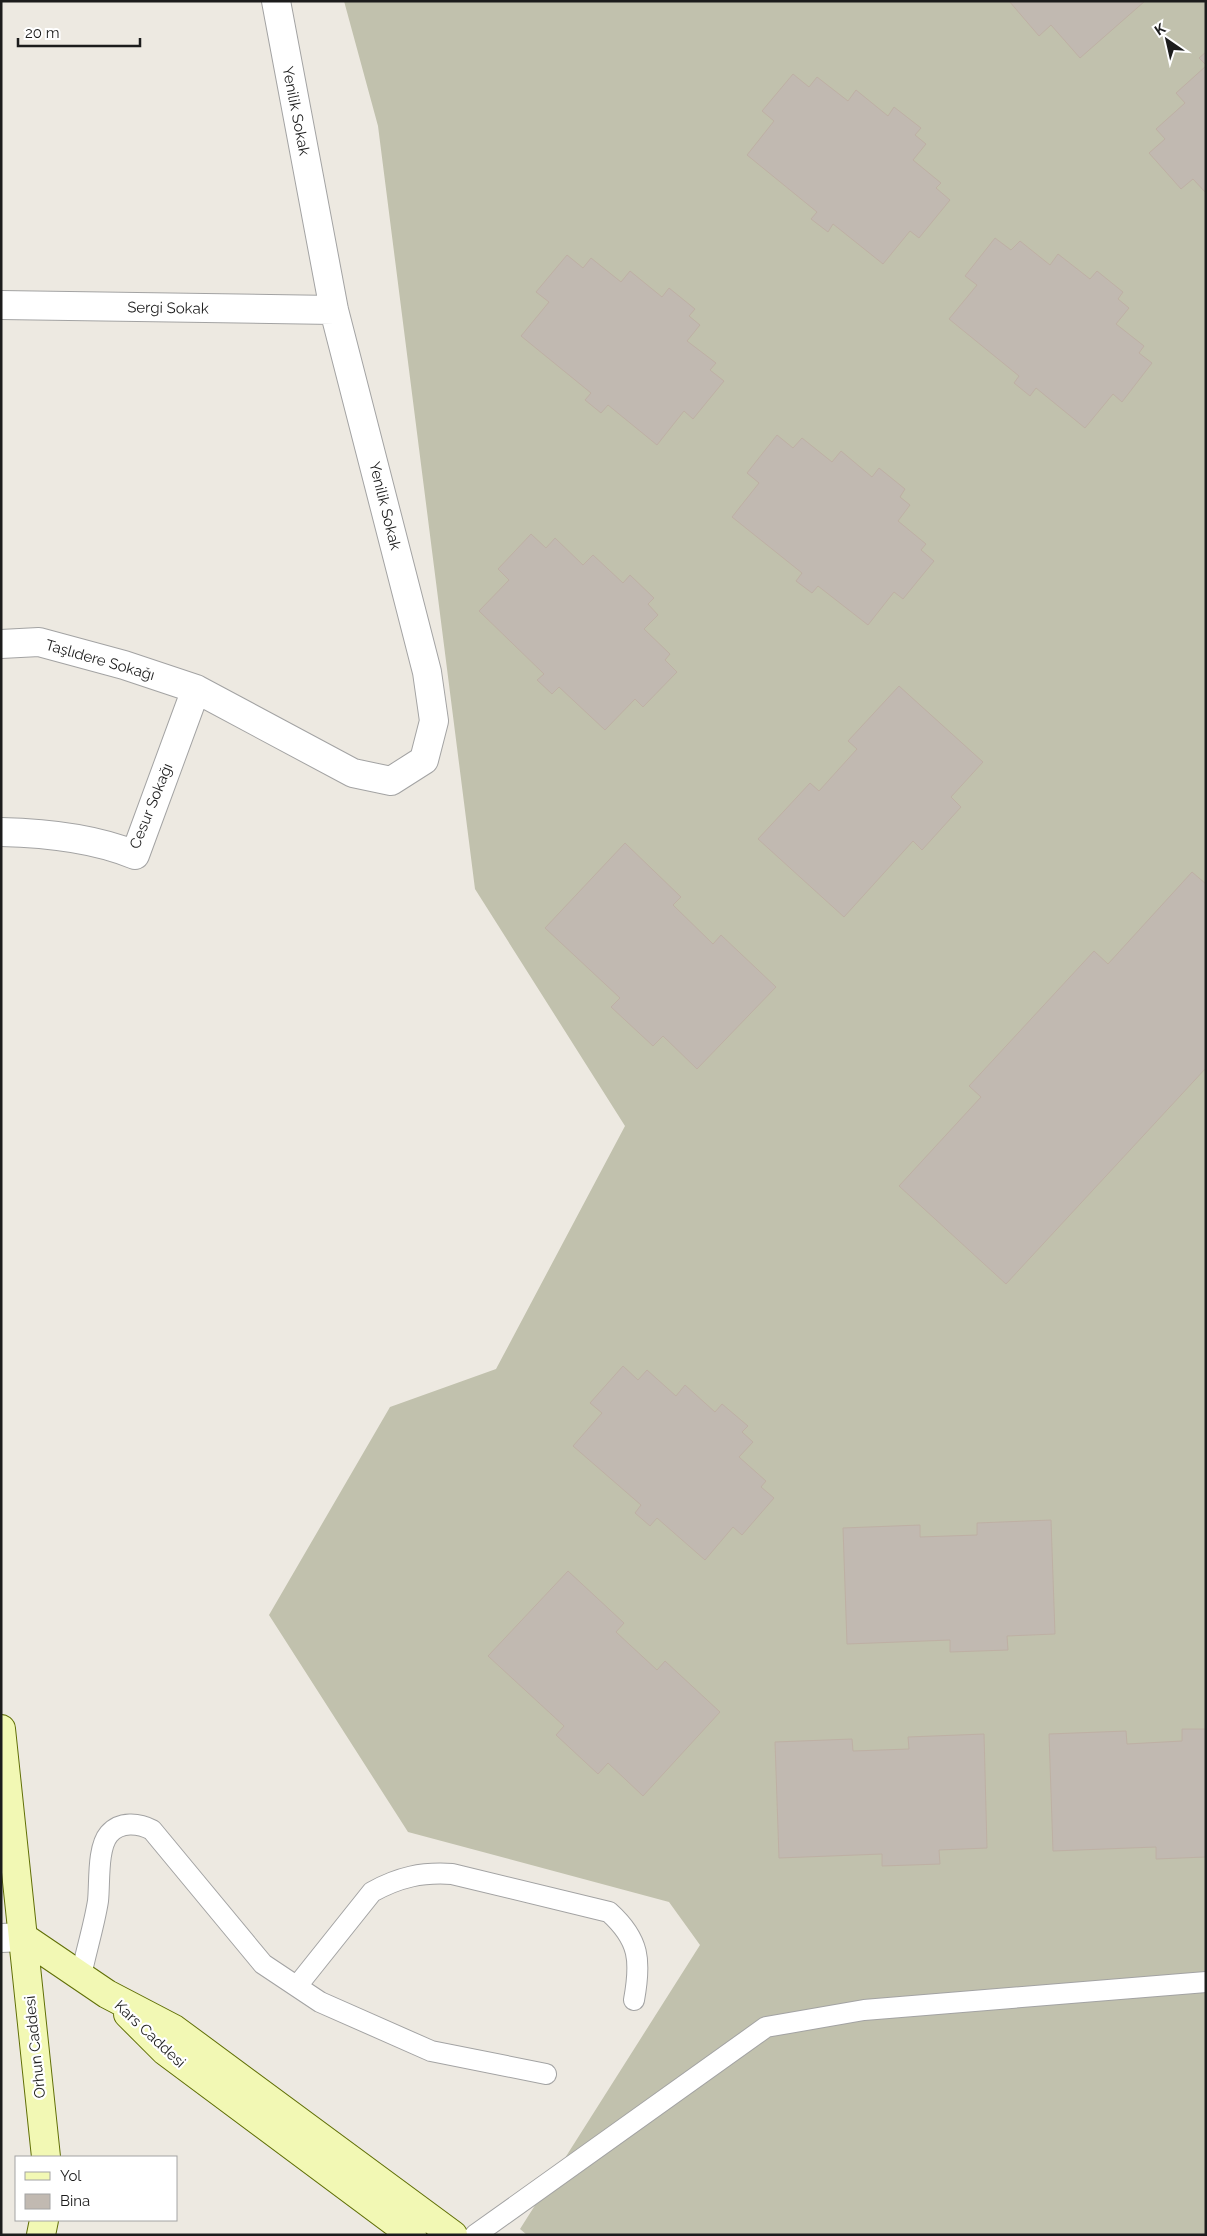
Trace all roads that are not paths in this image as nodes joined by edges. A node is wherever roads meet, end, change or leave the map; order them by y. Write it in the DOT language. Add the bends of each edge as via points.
graph roads {
  1 [pos="276,1"];
  2 [pos="1,305"];
  3 [pos="334,310"];
  4 [pos="1,644"];
  5 [pos="196,690"];
  6 [pos="1,832"];
  7 [pos="1,1729"];
  8 [pos="12,1937"];
  9 [pos="81,1976"];
  10 [pos="1206,1982"];
  11 [pos="297,1986"];
  12 [pos="107,1994"];
  13 [pos="634,2000"];
  14 [pos="546,2074"];
  15 [pos="46,2156"];
  16 [pos="44,2221"];
  17 [pos="41,2235"];
  18 [pos="412,2235"];
  19 [pos="453,2235"];
  20 [pos="475,2235"];
  1 -- 3 [label="street, Yenilik Sokak"];
  2 -- 3 [label="street, Sergi Sokak"];
  3 -- 5 [label="street, Yenilik Sokak" via="427,672 434,721 424,760 391,782 353,773"];
  4 -- 5 [label="street, Taşlıdere Sokağı" via="39,642 124,665"];
  5 -- 6 [label="street, Cesur Sokağı" via="135,855 109,844"];
  7 -- 8 [label="street"];
  8 -- 9 [label="street"];
  8 -- 15 [label="street, Orhun Caddesi"];
  9 -- 11 [label="lane" via="98,1902 103,1845 110,1833 132,1824 152,1830 263,1964"];
  9 -- 12 [label="street"];
  10 -- 20 [label="lane" via="864,2010 766,2027"];
  11 -- 13 [label="lane" via="372,1892 407,1876 430,1873 452,1874 609,1912 631,1936 638,1954 639,1973"];
  11 -- 14 [label="lane" via="320,2002 431,2051"];
  12 -- 18 [label="street, Kars Caddesi" via="165,2051"];
  12 -- 19 [label="street, Kars Caddesi" via="174,2029"];
  16 -- 17 [label="street"];
}
